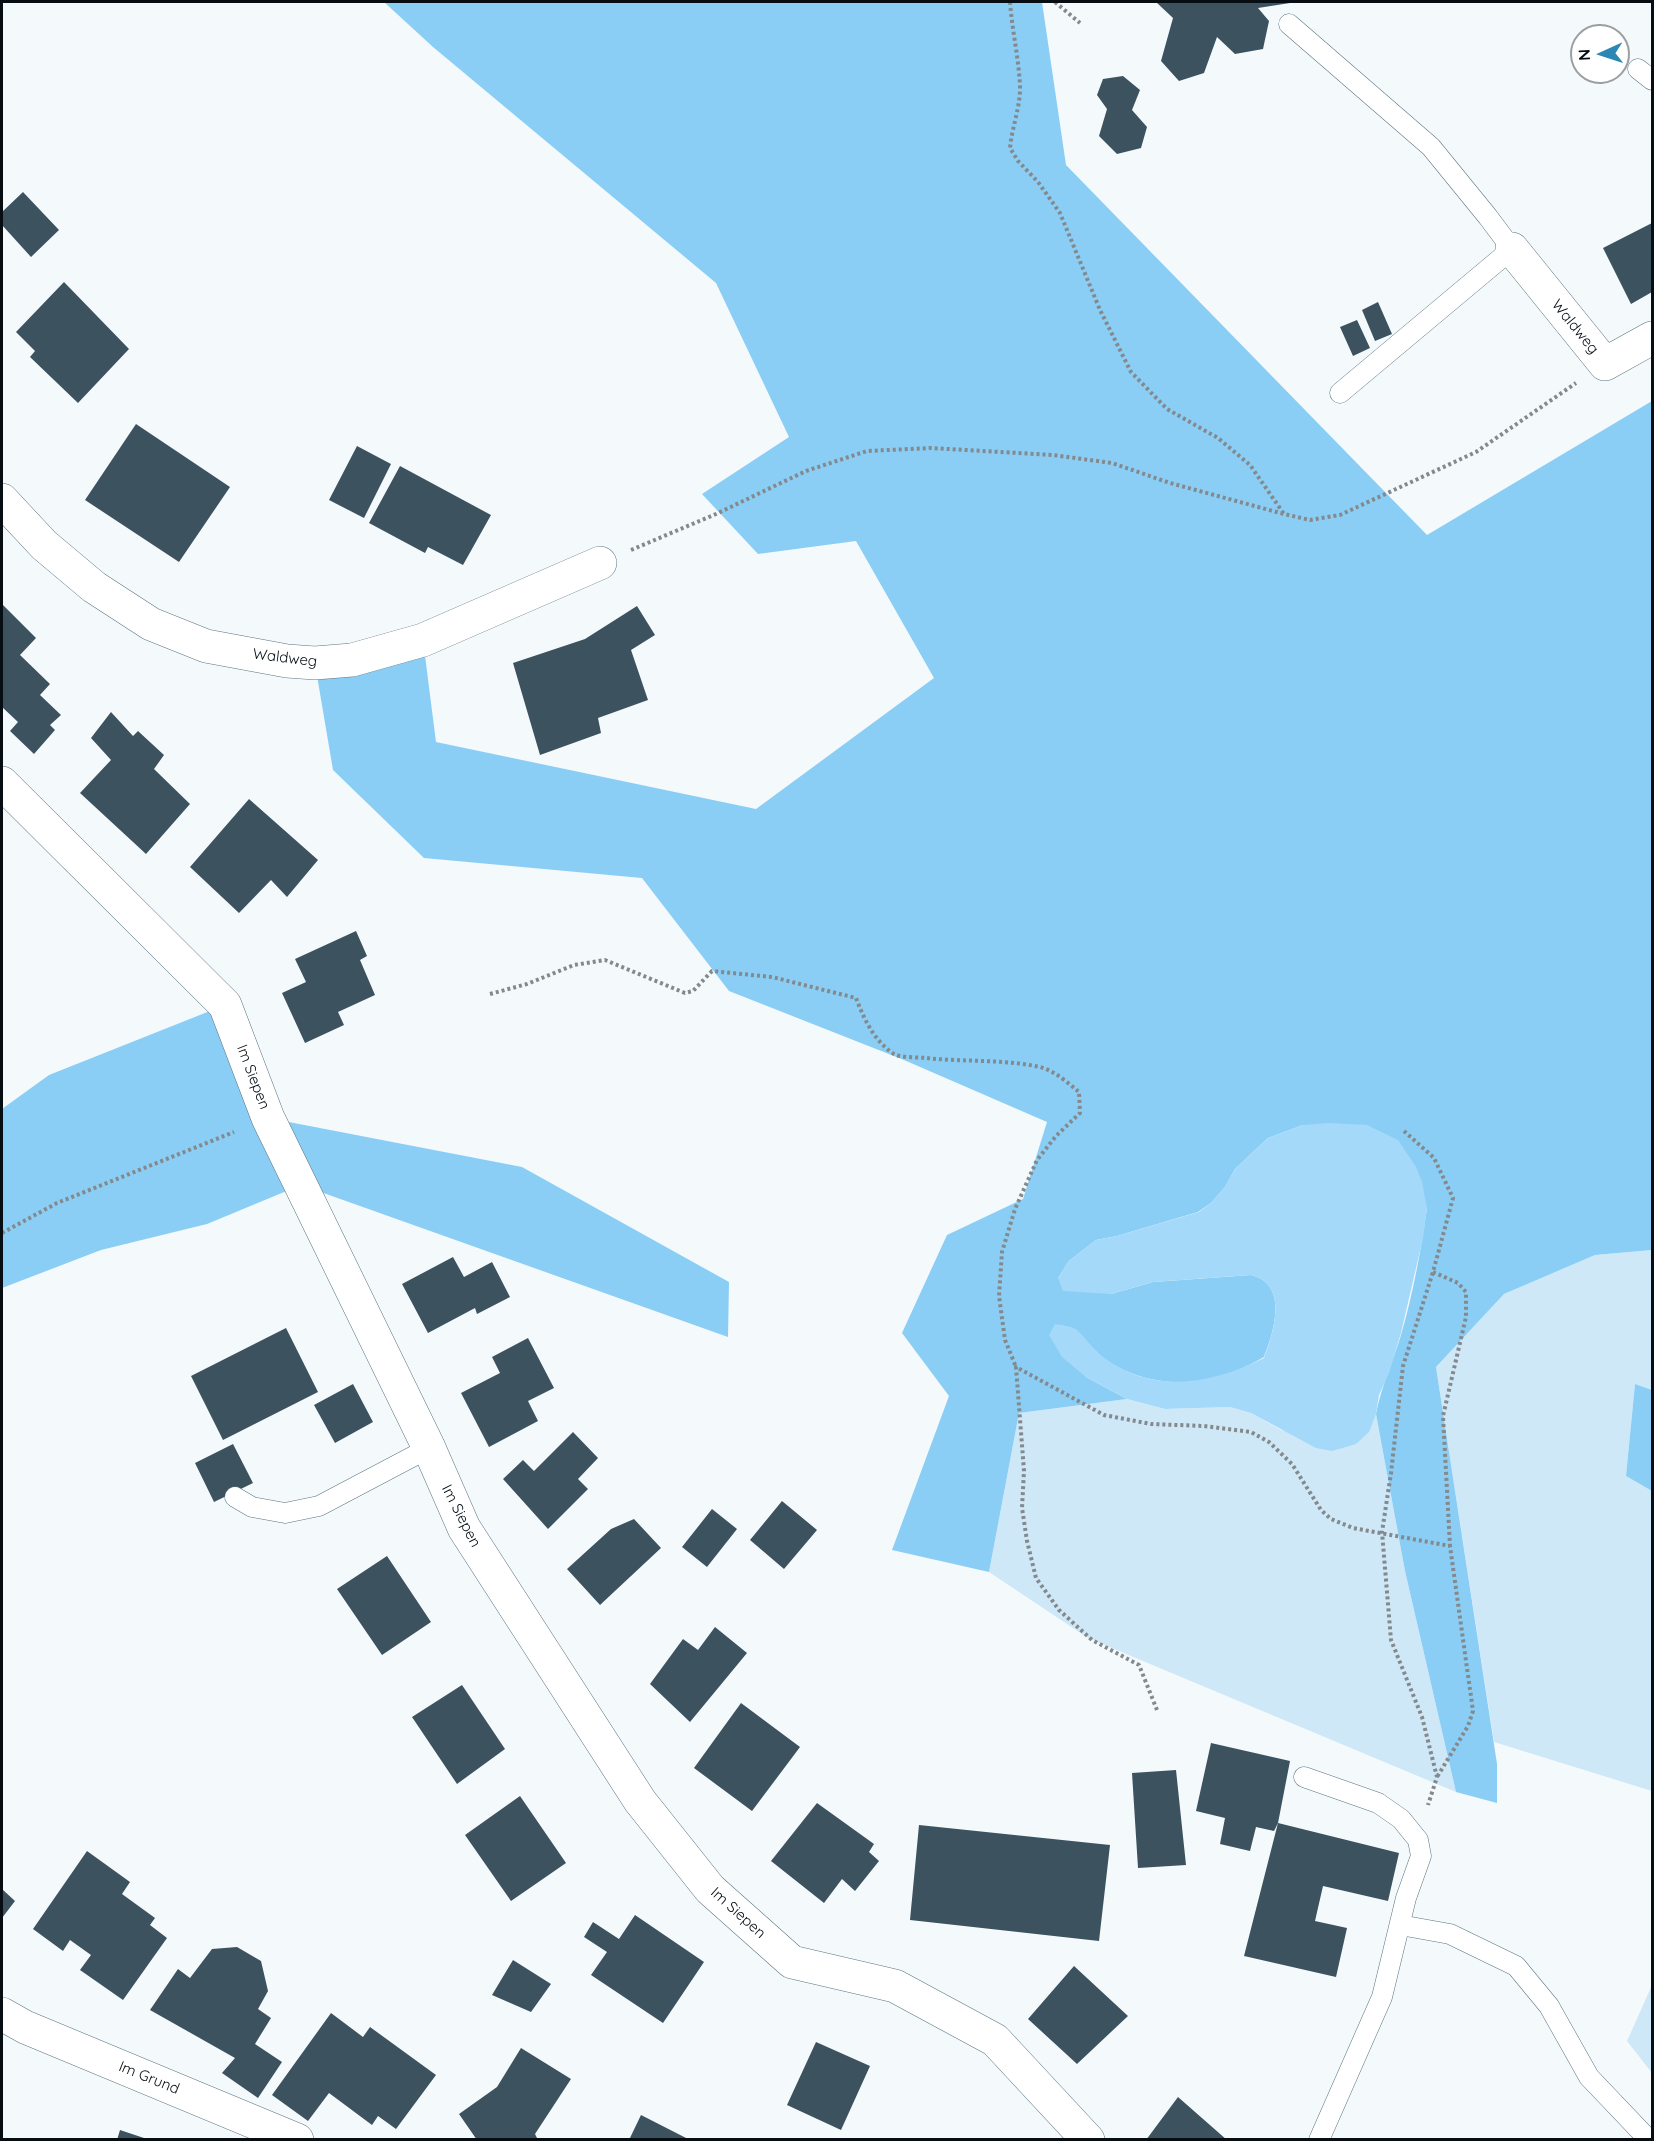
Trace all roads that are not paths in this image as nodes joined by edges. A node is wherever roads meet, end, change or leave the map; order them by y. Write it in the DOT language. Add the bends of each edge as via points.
graph roads {
  1 [pos="1289,24"];
  2 [pos="1512,249"];
  3 [pos="1653,338"];
  4 [pos="1340,393"];
  5 [pos="2,500"];
  6 [pos="600,563"];
  7 [pos="2,783"];
  8 [pos="429,1448"];
  9 [pos="235,1497"];
  10 [pos="1304,1777"];
  11 [pos="1400,1924"];
  12 [pos="2,2014"];
  13 [pos="297,2139"];
  14 [pos="1088,2139"];
  15 [pos="1319,2139"];
  16 [pos="1649,2139"];
  1 -- 2 [label="lane" via="1431,147"];
  2 -- 3 [label="street, Waldweg" via="1605,364"];
  2 -- 4 [label="lane"];
  5 -- 6 [label="street, Waldweg" via="44,546 94,587 151,624 206,646 287,661 352,660 423,640"];
  7 -- 8 [label="street, Im Siepen" via="225,1005 268,1118"];
  8 -- 9 [label="lane" via="319,1506 285,1513 252,1507"];
  8 -- 14 [label="street, Im Siepen" via="464,1528 640,1801 710,1889 792,1962 895,1986 995,2040"];
  10 -- 11 [label="lane" via="1378,1803 1401,1819 1418,1840 1421,1856"];
  11 -- 15 [label="lane" via="1382,1997"];
  11 -- 16 [label="lane" via="1450,1934 1515,1966 1549,2006 1589,2077"];
  12 -- 13 [label="street, Im Grund"];
}
